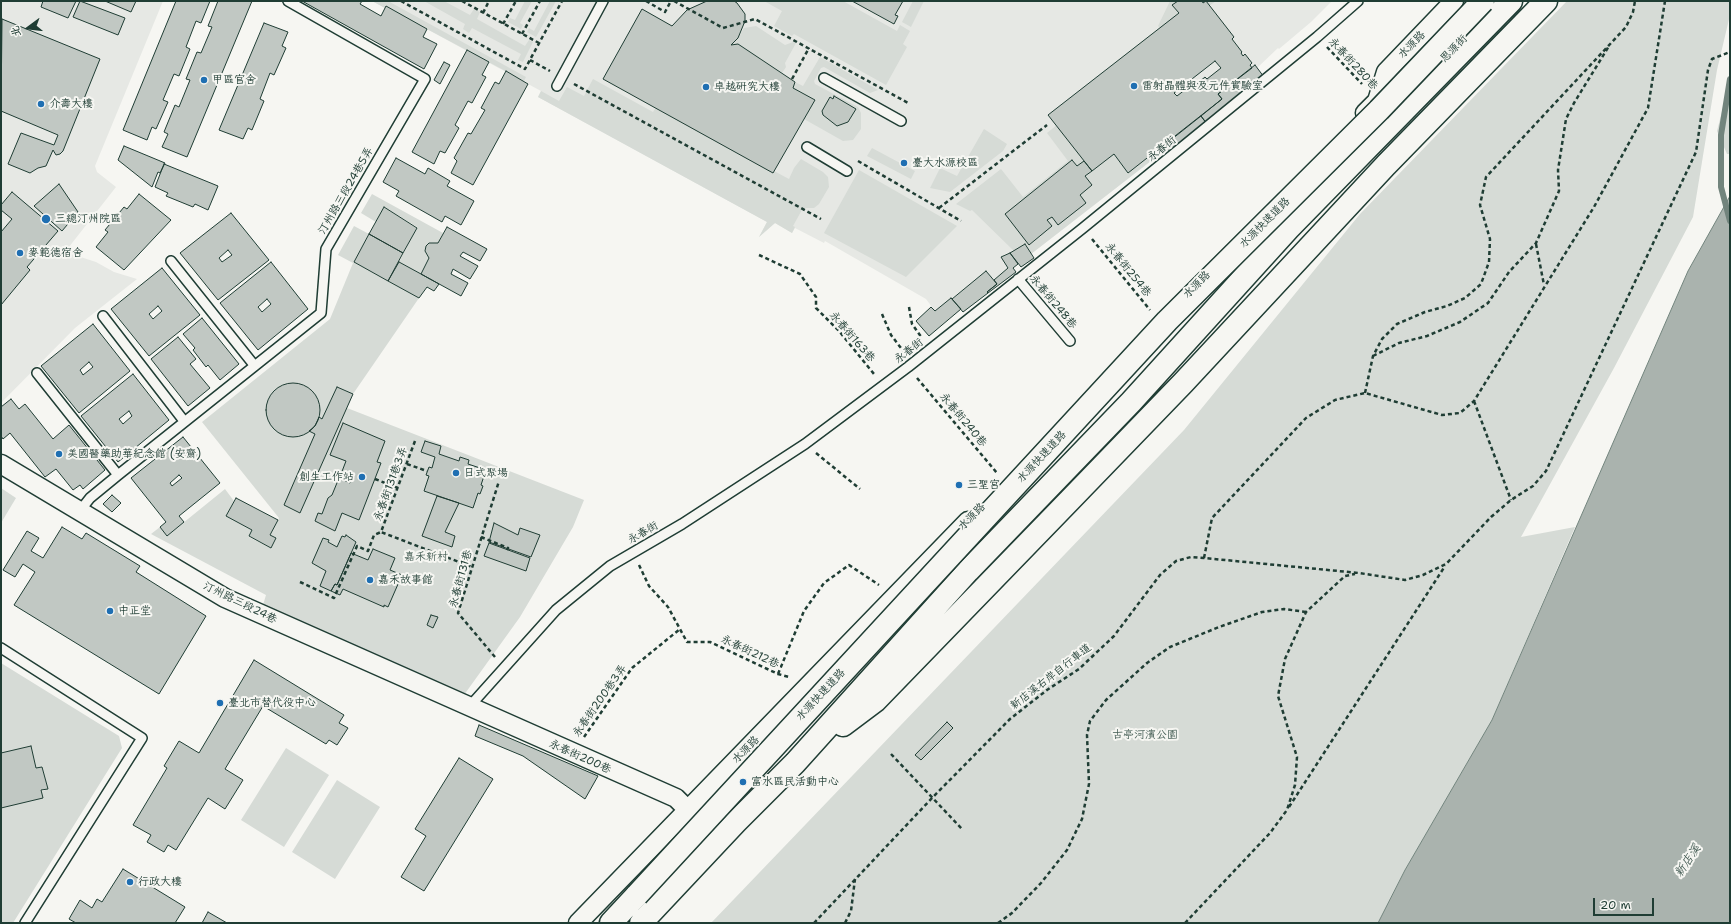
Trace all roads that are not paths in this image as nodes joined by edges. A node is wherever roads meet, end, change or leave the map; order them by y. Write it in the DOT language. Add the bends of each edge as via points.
graph roads {
  1 [pos="288,1"];
  2 [pos="603,1"];
  3 [pos="1358,1"];
  4 [pos="1454,1"];
  5 [pos="1483,1"];
  6 [pos="1500,1"];
  7 [pos="1512,1"];
  8 [pos="1546,1"];
  9 [pos="824,78"];
  10 [pos="559,82"];
  11 [pos="1377,101"];
  12 [pos="901,121"];
  13 [pos="807,147"];
  14 [pos="848,171"];
  15 [pos="172,261"];
  16 [pos="1018,279"];
  17 [pos="103,316"];
  18 [pos="1070,341"];
  19 [pos="254,365"];
  20 [pos="37,373"];
  21 [pos="184,421"];
  22 [pos="1,464"];
  23 [pos="118,475"];
  24 [pos="79,512"];
  25 [pos="1,648"];
  26 [pos="469,707"];
  27 [pos="795,763"];
  28 [pos="688,810"];
  29 [pos="25,923"];
  30 [pos="578,923"];
  31 [pos="611,923"];
  32 [pos="641,923"];
  1 -- 19 [label="lane, 汀州路三段24巷5弄" via="425,79 326,249 321,313"];
  2 -- 10 [label="lane"];
  3 -- 16 [label="lane, 永春街"];
  4 -- 11 [label="street, 水源路" via="1386,72"];
  5 -- 31 [label="highway, 水源快速道路, bridge" via="1379,110 1167,321"];
  6 -- 11 [label="street, 思源街" via="1426,78 1400,86"];
  7 -- 27 [label="highway" via="1288,229 1131,402 968,571"];
  8 -- 27 [label="highway" via="875,701"];
  9 -- 12 [label="lane"];
  11 -- 28 [label="street, 水源路"];
  13 -- 14 [label="lane"];
  15 -- 19 [label="lane"];
  16 -- 18 [label="lane, 永春街248巷"];
  16 -- 26 [label="lane, 永春街" via="931,350 805,444 682,524 610,566 556,610"];
  17 -- 21 [label="lane"];
  19 -- 21 [label="lane, 汀州路三段24巷5弄"];
  20 -- 23 [label="lane"];
  21 -- 23 [label="lane, 汀州路三段24巷5弄"];
  22 -- 24 [label="street, 汀州路三段24巷"];
  23 -- 24 [label="lane, 汀州路三段24巷5弄" via="90,498"];
  24 -- 26 [label="street, 汀州路三段24巷" via="225,598"];
  25 -- 29 [label="lane" via="142,738"];
  26 -- 28 [label="street, 永春街200巷" via="676,798"];
  27 -- 32 [label="highway"];
  28 -- 30 [label="street, 水源路"];
}
